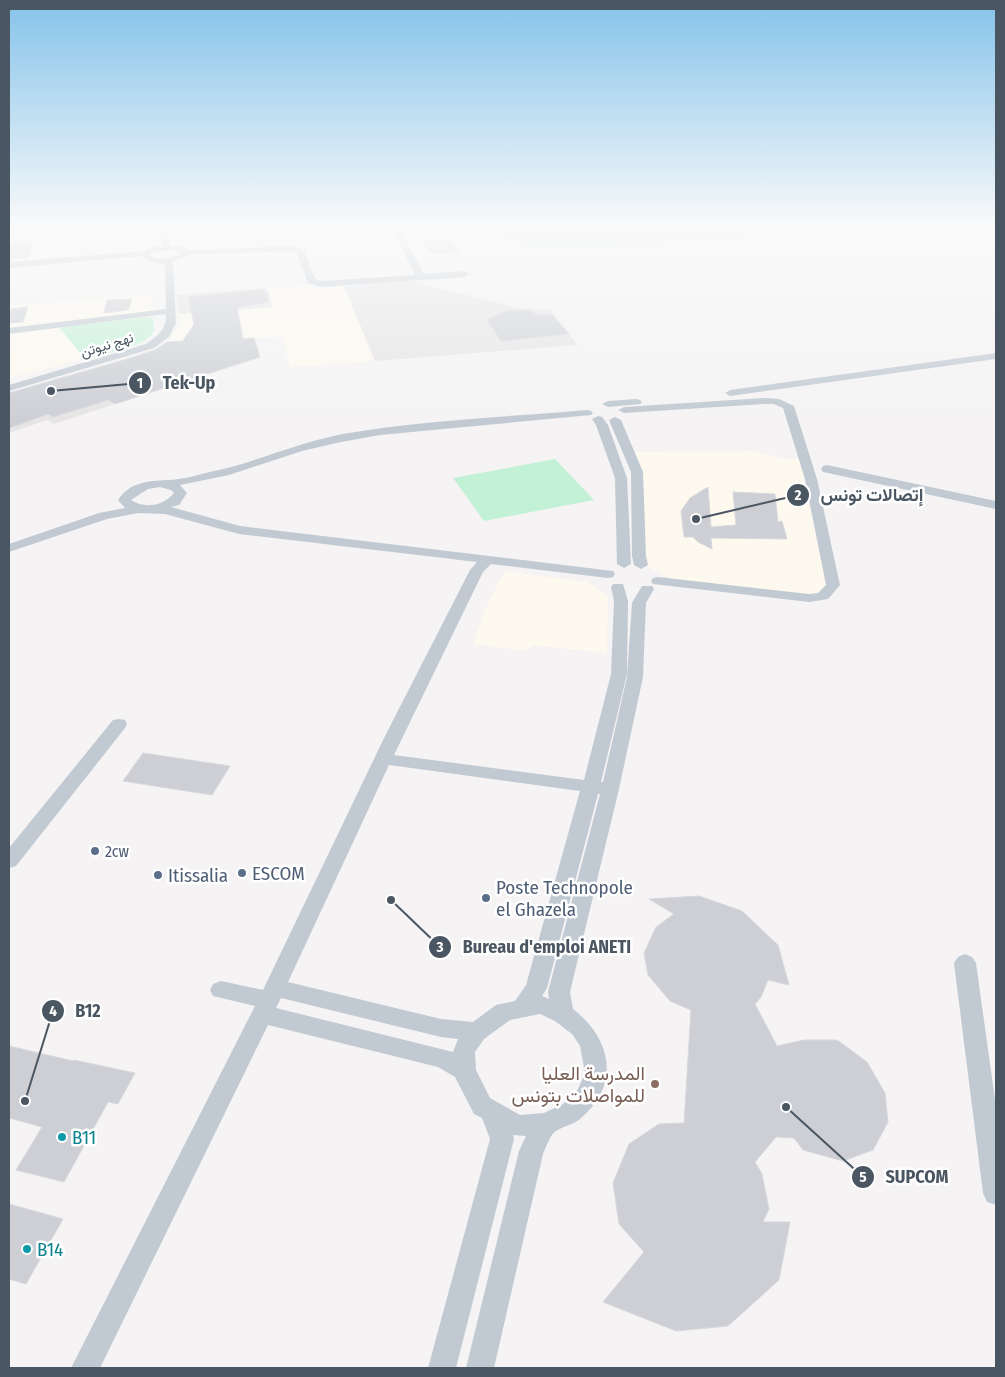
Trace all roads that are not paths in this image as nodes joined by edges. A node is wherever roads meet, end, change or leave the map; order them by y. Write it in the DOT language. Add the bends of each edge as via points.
graph roads {
  1 [pos="166,293"];
  2 [pos="166,312"];
  3 [pos="9,331"];
  4 [pos="158,338"];
  5 [pos="996,356"];
  6 [pos="996,366"];
  7 [pos="9,383"];
  8 [pos="870,385"];
  9 [pos="9,388"];
  10 [pos="793,396"];
  11 [pos="764,400"];
  12 [pos="608,404"];
  13 [pos="619,415"];
  14 [pos="592,416"];
  15 [pos="827,469"];
  16 [pos="225,472"];
  17 [pos="169,484"];
  18 [pos="180,495"];
  19 [pos="124,500"];
  20 [pos="996,505"];
  21 [pos="155,508"];
  22 [pos="138,509"];
  23 [pos="203,520"];
  24 [pos="9,541"];
  25 [pos="9,548"];
  26 [pos="488,559"];
  27 [pos="624,564"];
  28 [pos="641,565"];
  29 [pos="613,581"];
  30 [pos="652,585"];
  31 [pos="119,724"];
  32 [pos="384,759"];
  33 [pos="591,786"];
  34 [pos="610,789"];
  35 [pos="9,861"];
  36 [pos="966,963"];
  37 [pos="221,990"];
  38 [pos="269,1001"];
  39 [pos="522,1008"];
  40 [pos="563,1014"];
  41 [pos="476,1032"];
  42 [pos="464,1070"];
  43 [pos="988,1079"];
  44 [pos="492,1113"];
  45 [pos="546,1124"];
  46 [pos="996,1193"];
  47 [pos="85,1368"];
  48 [pos="442,1368"];
  49 [pos="480,1368"];
  1 -- 2 [label="street"];
  2 -- 3 [label="street"];
  2 -- 4 [label="street" via="170,330"];
  4 -- 7 [label="street, نهج نيوتن"];
  4 -- 9 [label="street, نهج نيوتن" via="150,346 131,353"];
  5 -- 12 [label="street" via="727,393"];
  6 -- 8 [label="street"];
  10 -- 11 [label="street"];
  11 -- 13 [label="street"];
  11 -- 30 [label="street" via="788,406 812,479 833,585 820,598 809,598"];
  12 -- 13 [label="street"];
  12 -- 14 [label="street" via="588,409"];
  13 -- 14 [label="street"];
  13 -- 28 [label="street" via="637,472"];
  14 -- 16 [label="street" via="380,432 298,448"];
  14 -- 27 [label="street" via="602,425 621,478"];
  15 -- 20 [label="street"];
  16 -- 17 [label="street"];
  16 -- 18 [label="street"];
  17 -- 18 [label="street"];
  17 -- 19 [label="street" via="134,488"];
  18 -- 21 [label="street" via="165,506"];
  18 -- 23 [label="street"];
  19 -- 22 [label="street"];
  19 -- 24 [label="street" via="99,512"];
  21 -- 22 [label="street"];
  21 -- 23 [label="street"];
  22 -- 25 [label="street" via="104,516"];
  23 -- 26 [label="street" via="240,530"];
  26 -- 29 [label="street"];
  26 -- 32 [label="street" via="478,570"];
  27 -- 28 [label="street"];
  27 -- 29 [label="street" via="610,570"];
  28 -- 30 [label="street" via="655,571 658,576"];
  29 -- 30 [label="street" via="628,590"];
  29 -- 33 [label="street" via="621,601 619,674"];
  30 -- 34 [label="street" via="639,603 635,677"];
  31 -- 35 [label="street"];
  32 -- 33 [label="street"];
  32 -- 38 [label="street"];
  33 -- 34 [label="street"];
  33 -- 39 [label="street" via="536,988"];
  34 -- 40 [label="street" via="559,992"];
  36 -- 43 [label="street"];
  37 -- 38 [label="street"];
  38 -- 41 [label="street"];
  38 -- 42 [label="street" via="443,1058"];
  38 -- 47 [label="street"];
  39 -- 40 [label="street" via="541,1005"];
  39 -- 41 [label="street" via="504,1012"];
  40 -- 45 [label="street" via="580,1027 591,1043 597,1073 587,1096 571,1112"];
  41 -- 42 [label="street" via="464,1050"];
  42 -- 44 [label="street" via="482,1106"];
  43 -- 46 [label="street"];
  44 -- 45 [label="street" via="518,1126"];
  44 -- 48 [label="street" via="502,1139"];
  45 -- 49 [label="street" via="531,1151"];
}
